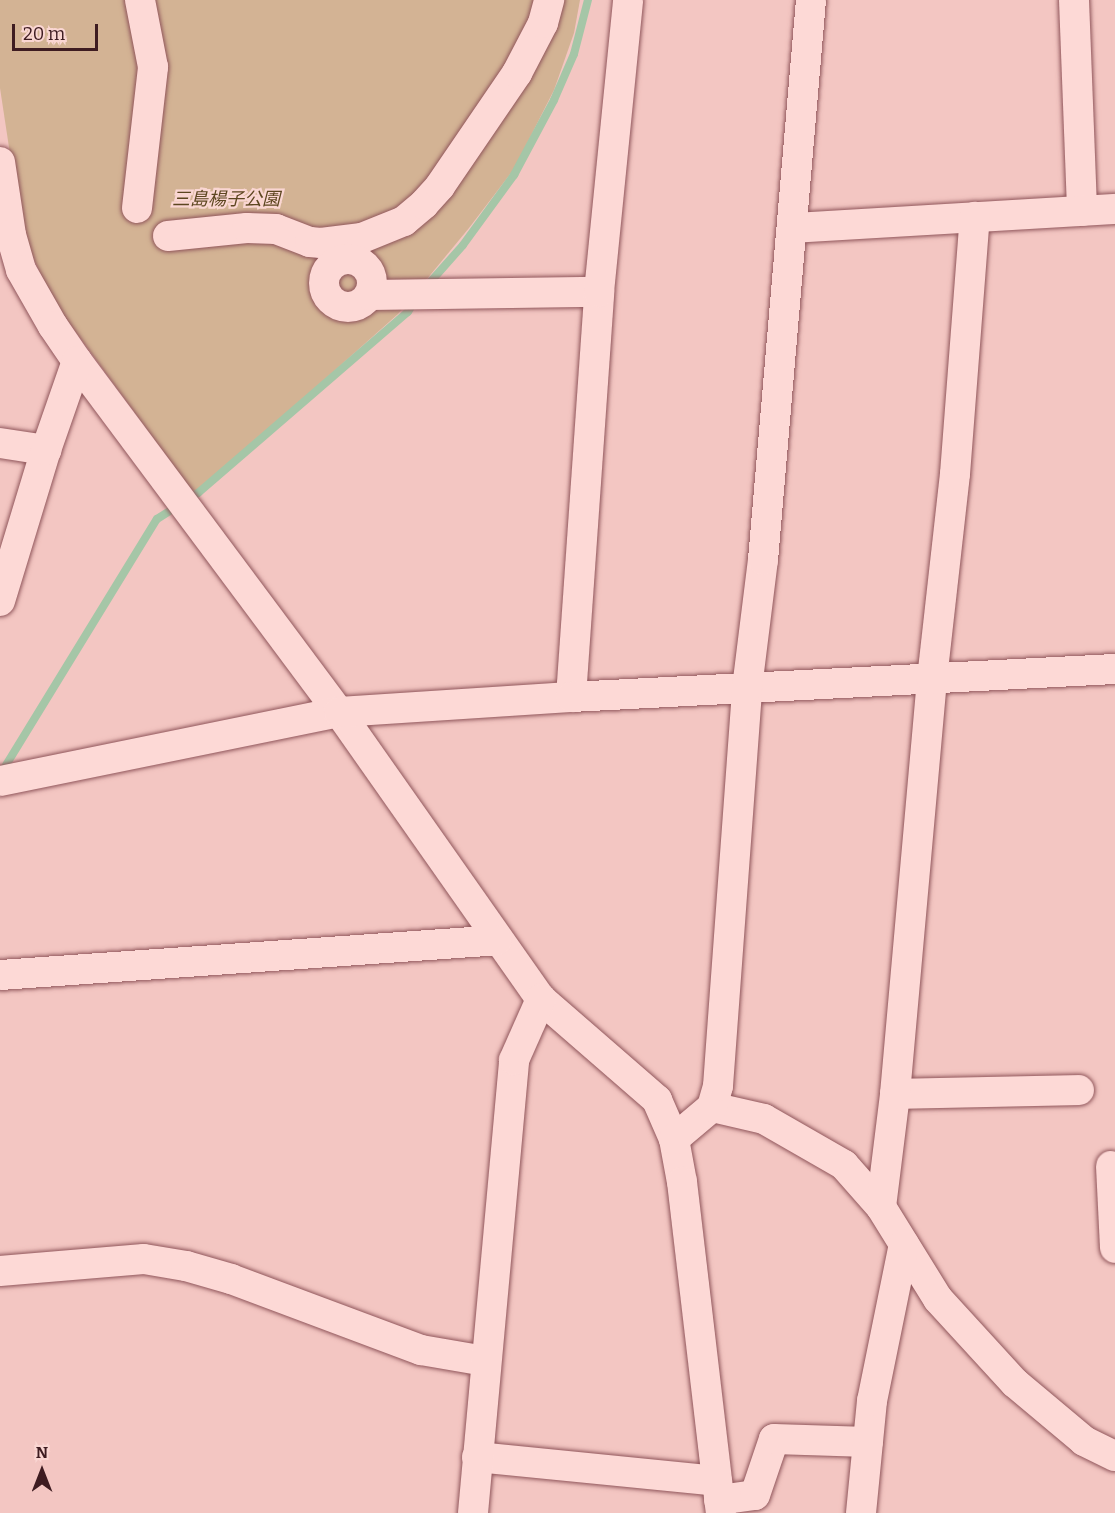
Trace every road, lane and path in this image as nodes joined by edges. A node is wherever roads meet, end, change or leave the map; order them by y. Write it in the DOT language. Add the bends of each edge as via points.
graph roads {
  1 [pos="140,0"];
  2 [pos="549,0"];
  3 [pos="628,0"];
  4 [pos="811,0"];
  5 [pos="1074,0"];
  6 [pos="0,162"];
  7 [pos="137,207"];
  8 [pos="1115,209"];
  9 [pos="1082,211"];
  10 [pos="975,218"];
  11 [pos="793,228"];
  12 [pos="168,236"];
  13 [pos="599,292"];
  14 [pos="370,295"];
  15 [pos="77,361"];
  16 [pos="0,443"];
  17 [pos="46,450"];
  18 [pos="0,602"];
  19 [pos="1115,669"];
  20 [pos="932,679"];
  21 [pos="747,688"];
  22 [pos="571,697"];
  23 [pos="339,712"];
  24 [pos="0,781"];
  25 [pos="497,940"];
  26 [pos="0,975"];
  27 [pos="541,999"];
  28 [pos="1079,1090"];
  29 [pos="896,1094"];
  30 [pos="712,1107"];
  31 [pos="674,1139"];
  32 [pos="1111,1166"];
  33 [pos="881,1206"];
  34 [pos="904,1244"];
  35 [pos="1115,1248"];
  36 [pos="0,1271"];
  37 [pos="485,1361"];
  38 [pos="868,1442"];
  39 [pos="477,1456"];
  40 [pos="1115,1456"];
  41 [pos="719,1498"];
  42 [pos="473,1513"];
  43 [pos="861,1513"];
  1 -- 7 [label="street" via="153,68"];
  2 -- 12 [label="street" via="543,23 517,73 440,186 404,221 362,238 321,243 276,229"];
  3 -- 13 [label="street"];
  4 -- 11 [label="street"];
  5 -- 9 [label="street"];
  6 -- 15 [label="street" via="11,235 21,270"];
  8 -- 9 [label="street"];
  9 -- 10 [label="street"];
  10 -- 11 [label="street"];
  10 -- 20 [label="street" via="955,474"];
  11 -- 21 [label="street" via="763,560"];
  13 -- 14 [label="street"];
  13 -- 22 [label="street"];
  15 -- 17 [label="street"];
  15 -- 23 [label="street"];
  16 -- 17 [label="street"];
  17 -- 18 [label="street"];
  19 -- 20 [label="street"];
  20 -- 21 [label="street"];
  20 -- 29 [label="street"];
  21 -- 22 [label="street"];
  21 -- 30 [label="street" via="718,1086"];
  22 -- 23 [label="street"];
  23 -- 24 [label="street"];
  23 -- 25 [label="street"];
  25 -- 26 [label="street"];
  25 -- 27 [label="street"];
  27 -- 31 [label="street" via="657,1100"];
  27 -- 37 [label="street" via="514,1060"];
  28 -- 29 [label="street"];
  29 -- 33 [label="street"];
  30 -- 31 [label="street"];
  30 -- 33 [label="street" via="764,1119 844,1165"];
  31 -- 41 [label="street"];
  32 -- 35 [label="street"];
  33 -- 34 [label="street"];
  34 -- 38 [label="street"];
  34 -- 40 [label="street" via="938,1299 1015,1383 1084,1441"];
  36 -- 37 [label="street" via="144,1259 186,1266 421,1350"];
  37 -- 39 [label="street"];
  38 -- 41 [label="street" via="774,1439 755,1495"];
  38 -- 43 [label="street"];
  39 -- 41 [label="street"];
  39 -- 42 [label="street"];
}
